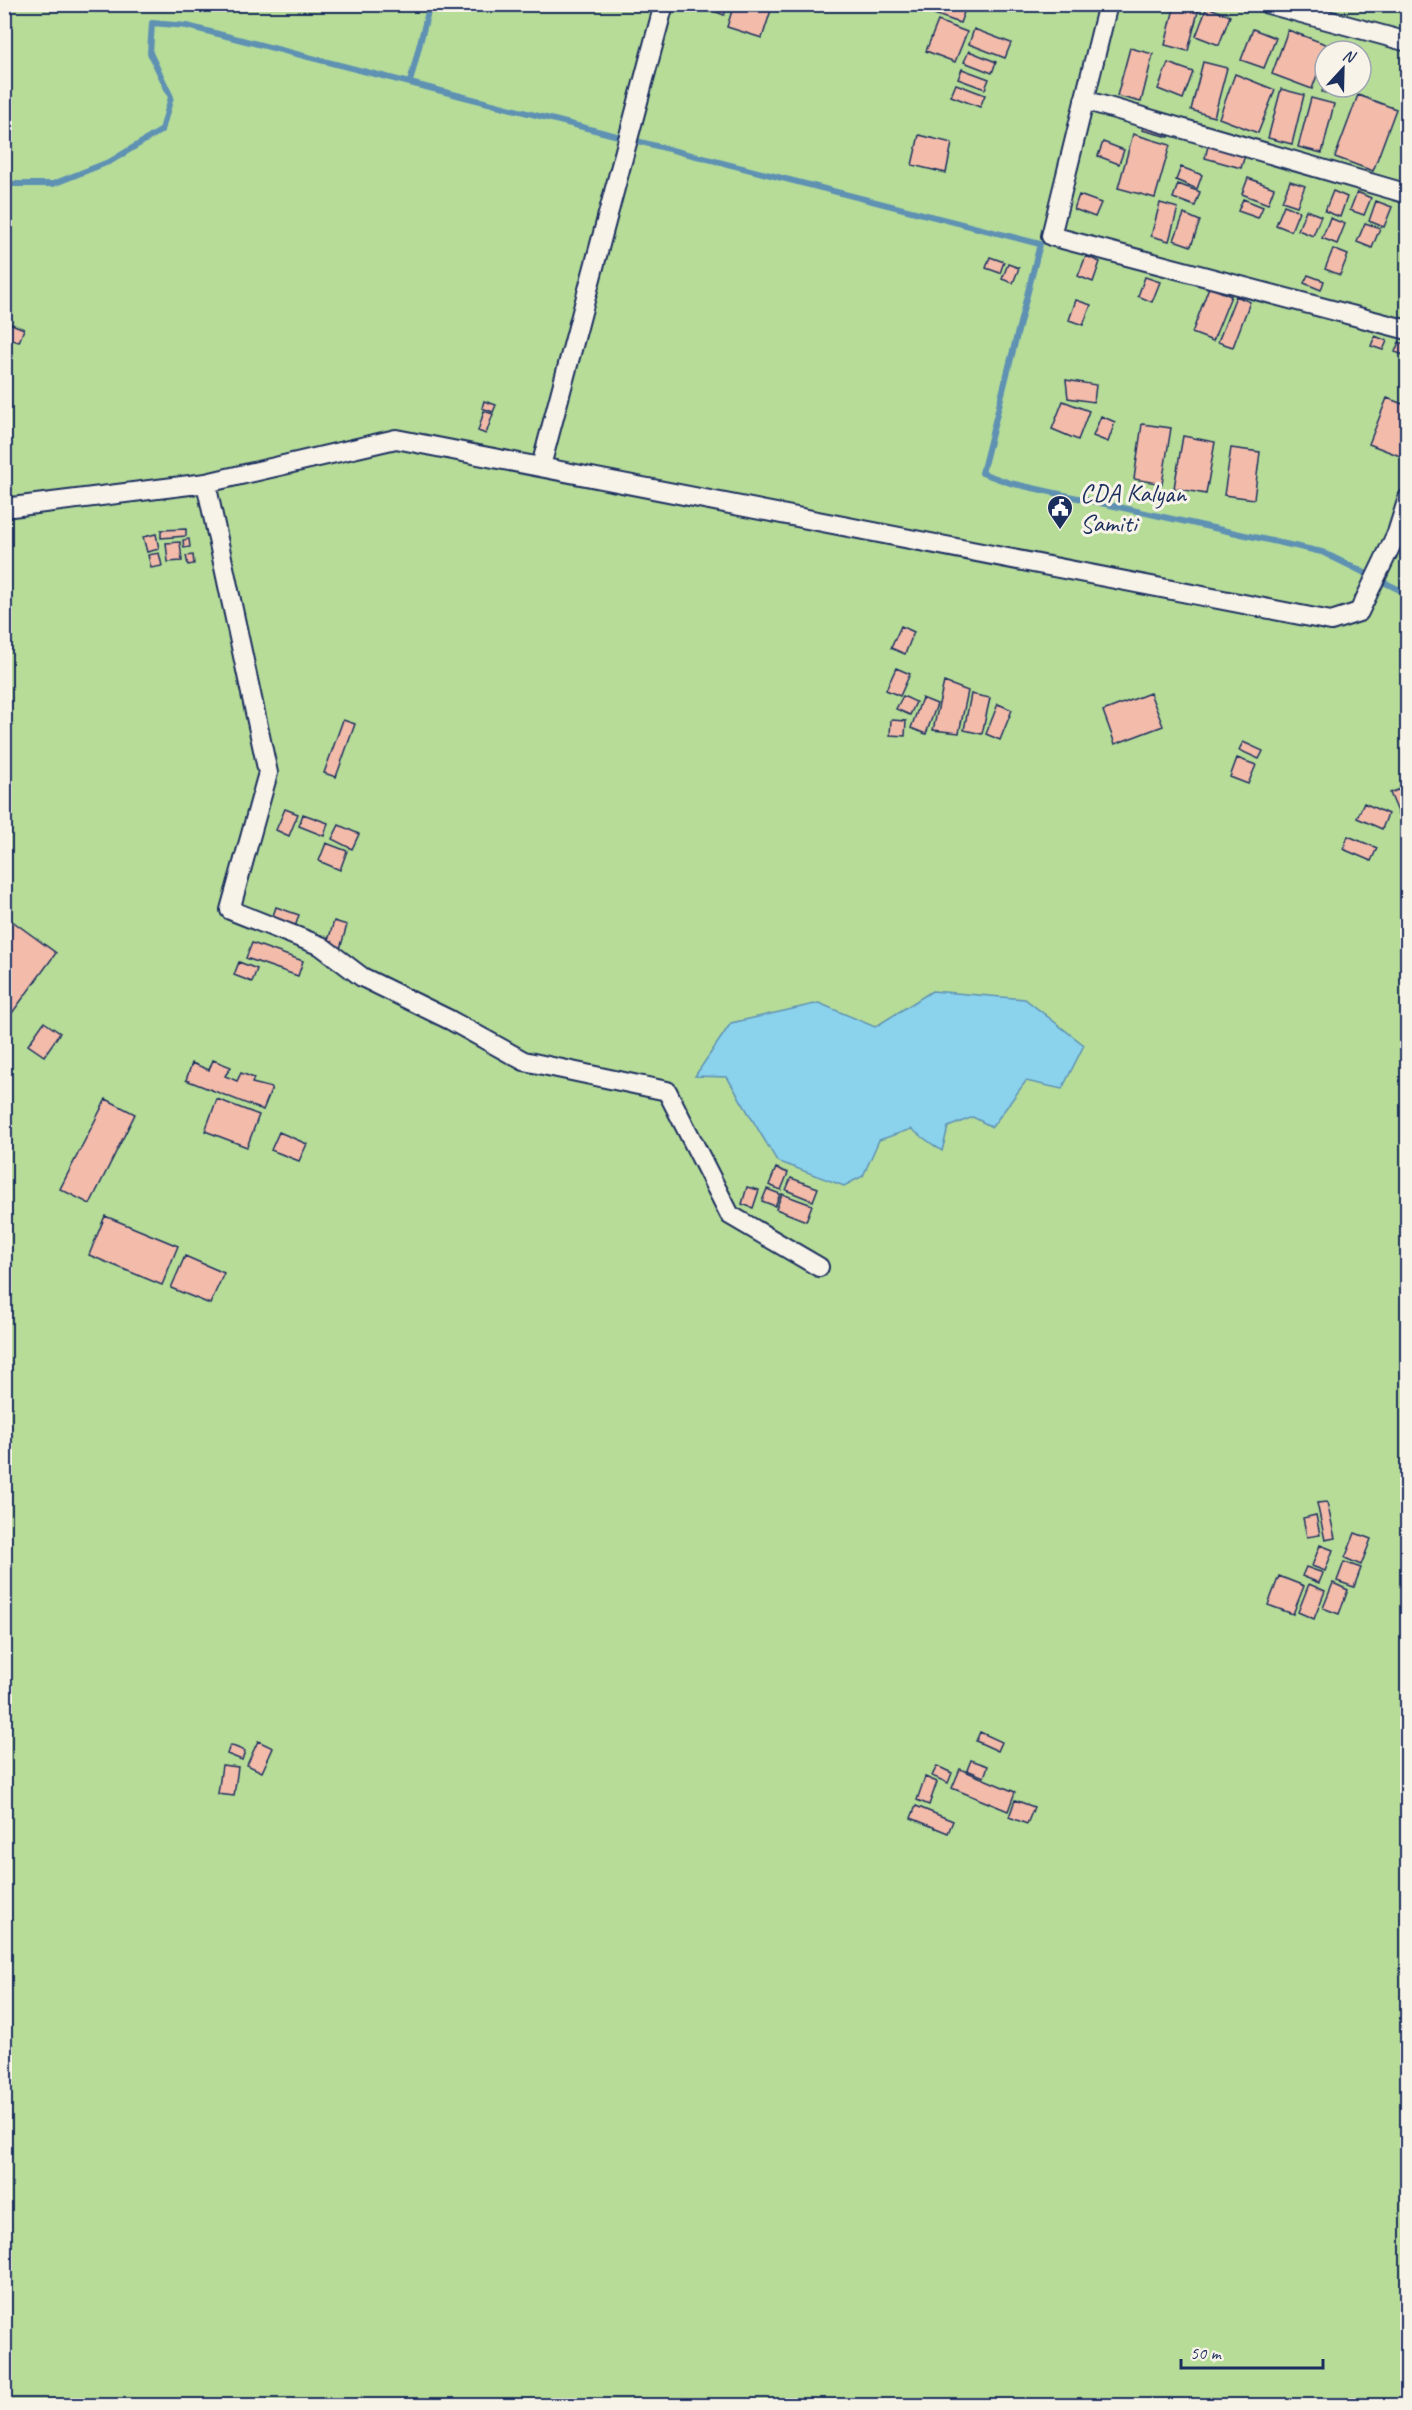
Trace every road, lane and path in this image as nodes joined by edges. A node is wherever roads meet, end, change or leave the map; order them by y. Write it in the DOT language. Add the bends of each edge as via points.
graph roads {
  1 [pos="664,4"];
  2 [pos="1108,4"];
  3 [pos="1268,4"];
  4 [pos="1407,42"];
  5 [pos="1084,100"];
  6 [pos="1407,194"];
  7 [pos="1407,330"];
  8 [pos="541,466"];
  9 [pos="206,483"];
  10 [pos="1407,498"];
  11 [pos="4,508"];
  12 [pos="819,1267"];
  1 -- 8 [label="street"];
  2 -- 5 [label="street"];
  3 -- 4 [label="street"];
  5 -- 6 [label="street"];
  5 -- 7 [label="street" via="1051,236"];
  8 -- 9 [label="street" via="396,439"];
  8 -- 10 [label="street" via="1331,621 1359,612 1397,533"];
  9 -- 11 [label="street"];
  9 -- 12 [label="street" via="268,772 230,910 321,946 362,977 524,1061 667,1091 730,1215"];
}
